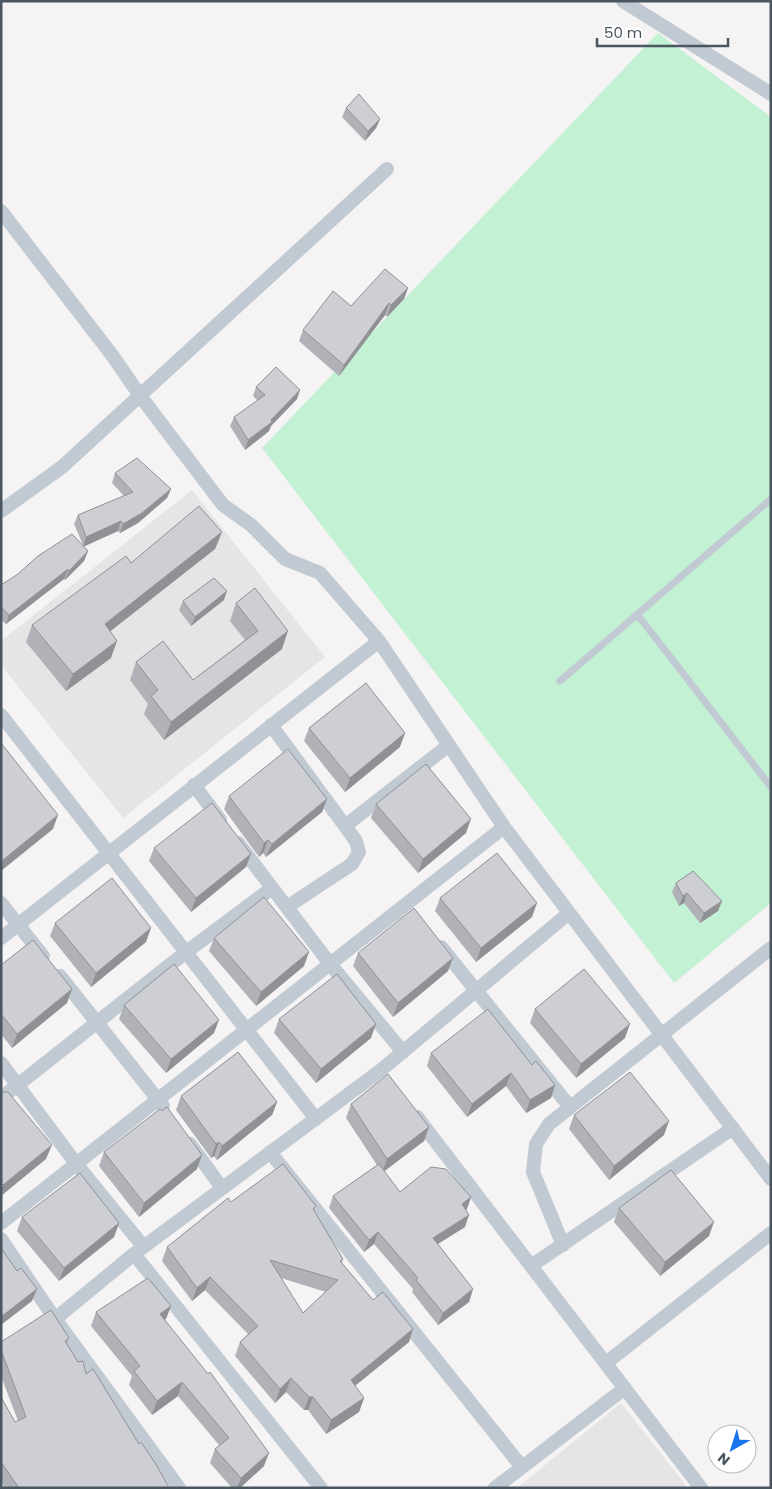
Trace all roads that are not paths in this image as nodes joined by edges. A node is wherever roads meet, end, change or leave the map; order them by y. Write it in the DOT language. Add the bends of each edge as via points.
graph roads {
  1 [pos="622,1"];
  2 [pos="771,94"];
  3 [pos="387,169"];
  4 [pos="1,211"];
  5 [pos="141,397"];
  6 [pos="771,499"];
  7 [pos="1,511"];
  8 [pos="637,614"];
  9 [pos="379,641"];
  10 [pos="560,681"];
  11 [pos="1,715"];
  12 [pos="271,725"];
  13 [pos="449,745"];
  14 [pos="194,785"];
  15 [pos="771,788"];
  16 [pos="345,826"];
  17 [pos="504,827"];
  18 [pos="108,853"];
  19 [pos="272,888"];
  20 [pos="1,903"];
  21 [pos="406,904"];
  22 [pos="287,907"];
  23 [pos="569,913"];
  24 [pos="418,918"];
  25 [pos="18,925"];
  26 [pos="430,932"];
  27 [pos="1,938"];
  28 [pos="771,948"];
  29 [pos="185,953"];
  30 [pos="330,964"];
  31 [pos="477,990"];
  32 [pos="98,1022"];
  33 [pos="245,1031"];
  34 [pos="662,1036"];
  35 [pos="403,1052"];
  36 [pos="1,1063"];
  37 [pos="18,1086"];
  38 [pos="1,1098"];
  39 [pos="158,1100"];
  40 [pos="570,1107"];
  41 [pos="411,1109"];
  42 [pos="170,1116"];
  43 [pos="316,1119"];
  44 [pos="732,1128"];
  45 [pos="182,1132"];
  46 [pos="270,1152"];
  47 [pos="77,1165"];
  48 [pos="771,1179"];
  49 [pos="222,1188"];
  50 [pos="1,1223"];
  51 [pos="771,1233"];
  52 [pos="1,1239"];
  53 [pos="562,1245"];
  54 [pos="139,1250"];
  55 [pos="531,1266"];
  56 [pos="55,1319"];
  57 [pos="606,1363"];
  58 [pos="625,1388"];
  59 [pos="522,1467"];
  60 [pos="179,1488"];
  61 [pos="321,1488"];
  62 [pos="495,1488"];
  63 [pos="701,1488"];
  1 -- 2 [label="street"];
  3 -- 5 [label="street"];
  4 -- 5 [label="street"];
  5 -- 7 [label="street" via="62,468"];
  5 -- 9 [label="street" via="223,505 251,524 285,559 320,573"];
  6 -- 8 [label="lane"];
  8 -- 10 [label="lane"];
  8 -- 15 [label="lane"];
  9 -- 12 [label="street"];
  9 -- 13 [label="street"];
  11 -- 18 [label="street"];
  12 -- 14 [label="street"];
  12 -- 16 [label="street"];
  13 -- 16 [label="street"];
  13 -- 17 [label="street"];
  14 -- 18 [label="street"];
  14 -- 19 [label="street"];
  16 -- 22 [label="street" via="356,841 359,852 352,864"];
  17 -- 21 [label="street"];
  17 -- 23 [label="street"];
  18 -- 25 [label="street"];
  18 -- 29 [label="street"];
  19 -- 22 [label="street"];
  19 -- 29 [label="street"];
  20 -- 25 [label="street"];
  21 -- 24 [label="street"];
  21 -- 30 [label="street"];
  22 -- 30 [label="street"];
  23 -- 31 [label="street"];
  23 -- 34 [label="street"];
  25 -- 27 [label="street"];
  25 -- 32 [label="street"];
  26 -- 31 [label="street"];
  28 -- 34 [label="street"];
  29 -- 32 [label="street"];
  29 -- 33 [label="street"];
  30 -- 33 [label="street"];
  30 -- 35 [label="street"];
  31 -- 35 [label="street"];
  31 -- 40 [label="street"];
  32 -- 37 [label="street"];
  32 -- 39 [label="street"];
  33 -- 39 [label="street"];
  33 -- 43 [label="street"];
  34 -- 40 [label="street"];
  34 -- 44 [label="street"];
  35 -- 43 [label="street" via="384,1074"];
  36 -- 37 [label="street"];
  37 -- 38 [label="street"];
  37 -- 47 [label="street"];
  39 -- 42 [label="street"];
  39 -- 47 [label="street"];
  40 -- 53 [label="street" via="549,1124 536,1144 532,1172"];
  41 -- 55 [label="street"];
  43 -- 46 [label="street"];
  44 -- 48 [label="street"];
  44 -- 53 [label="street"];
  45 -- 49 [label="street"];
  46 -- 49 [label="street"];
  46 -- 59 [label="street"];
  47 -- 50 [label="street"];
  47 -- 54 [label="street"];
  49 -- 54 [label="street"];
  51 -- 57 [label="street"];
  52 -- 56 [label="street"];
  53 -- 55 [label="street"];
  54 -- 56 [label="street"];
  54 -- 61 [label="street"];
  55 -- 57 [label="street"];
  56 -- 60 [label="street"];
  57 -- 58 [label="street"];
  58 -- 59 [label="street"];
  58 -- 63 [label="street"];
  59 -- 62 [label="street"];
}
